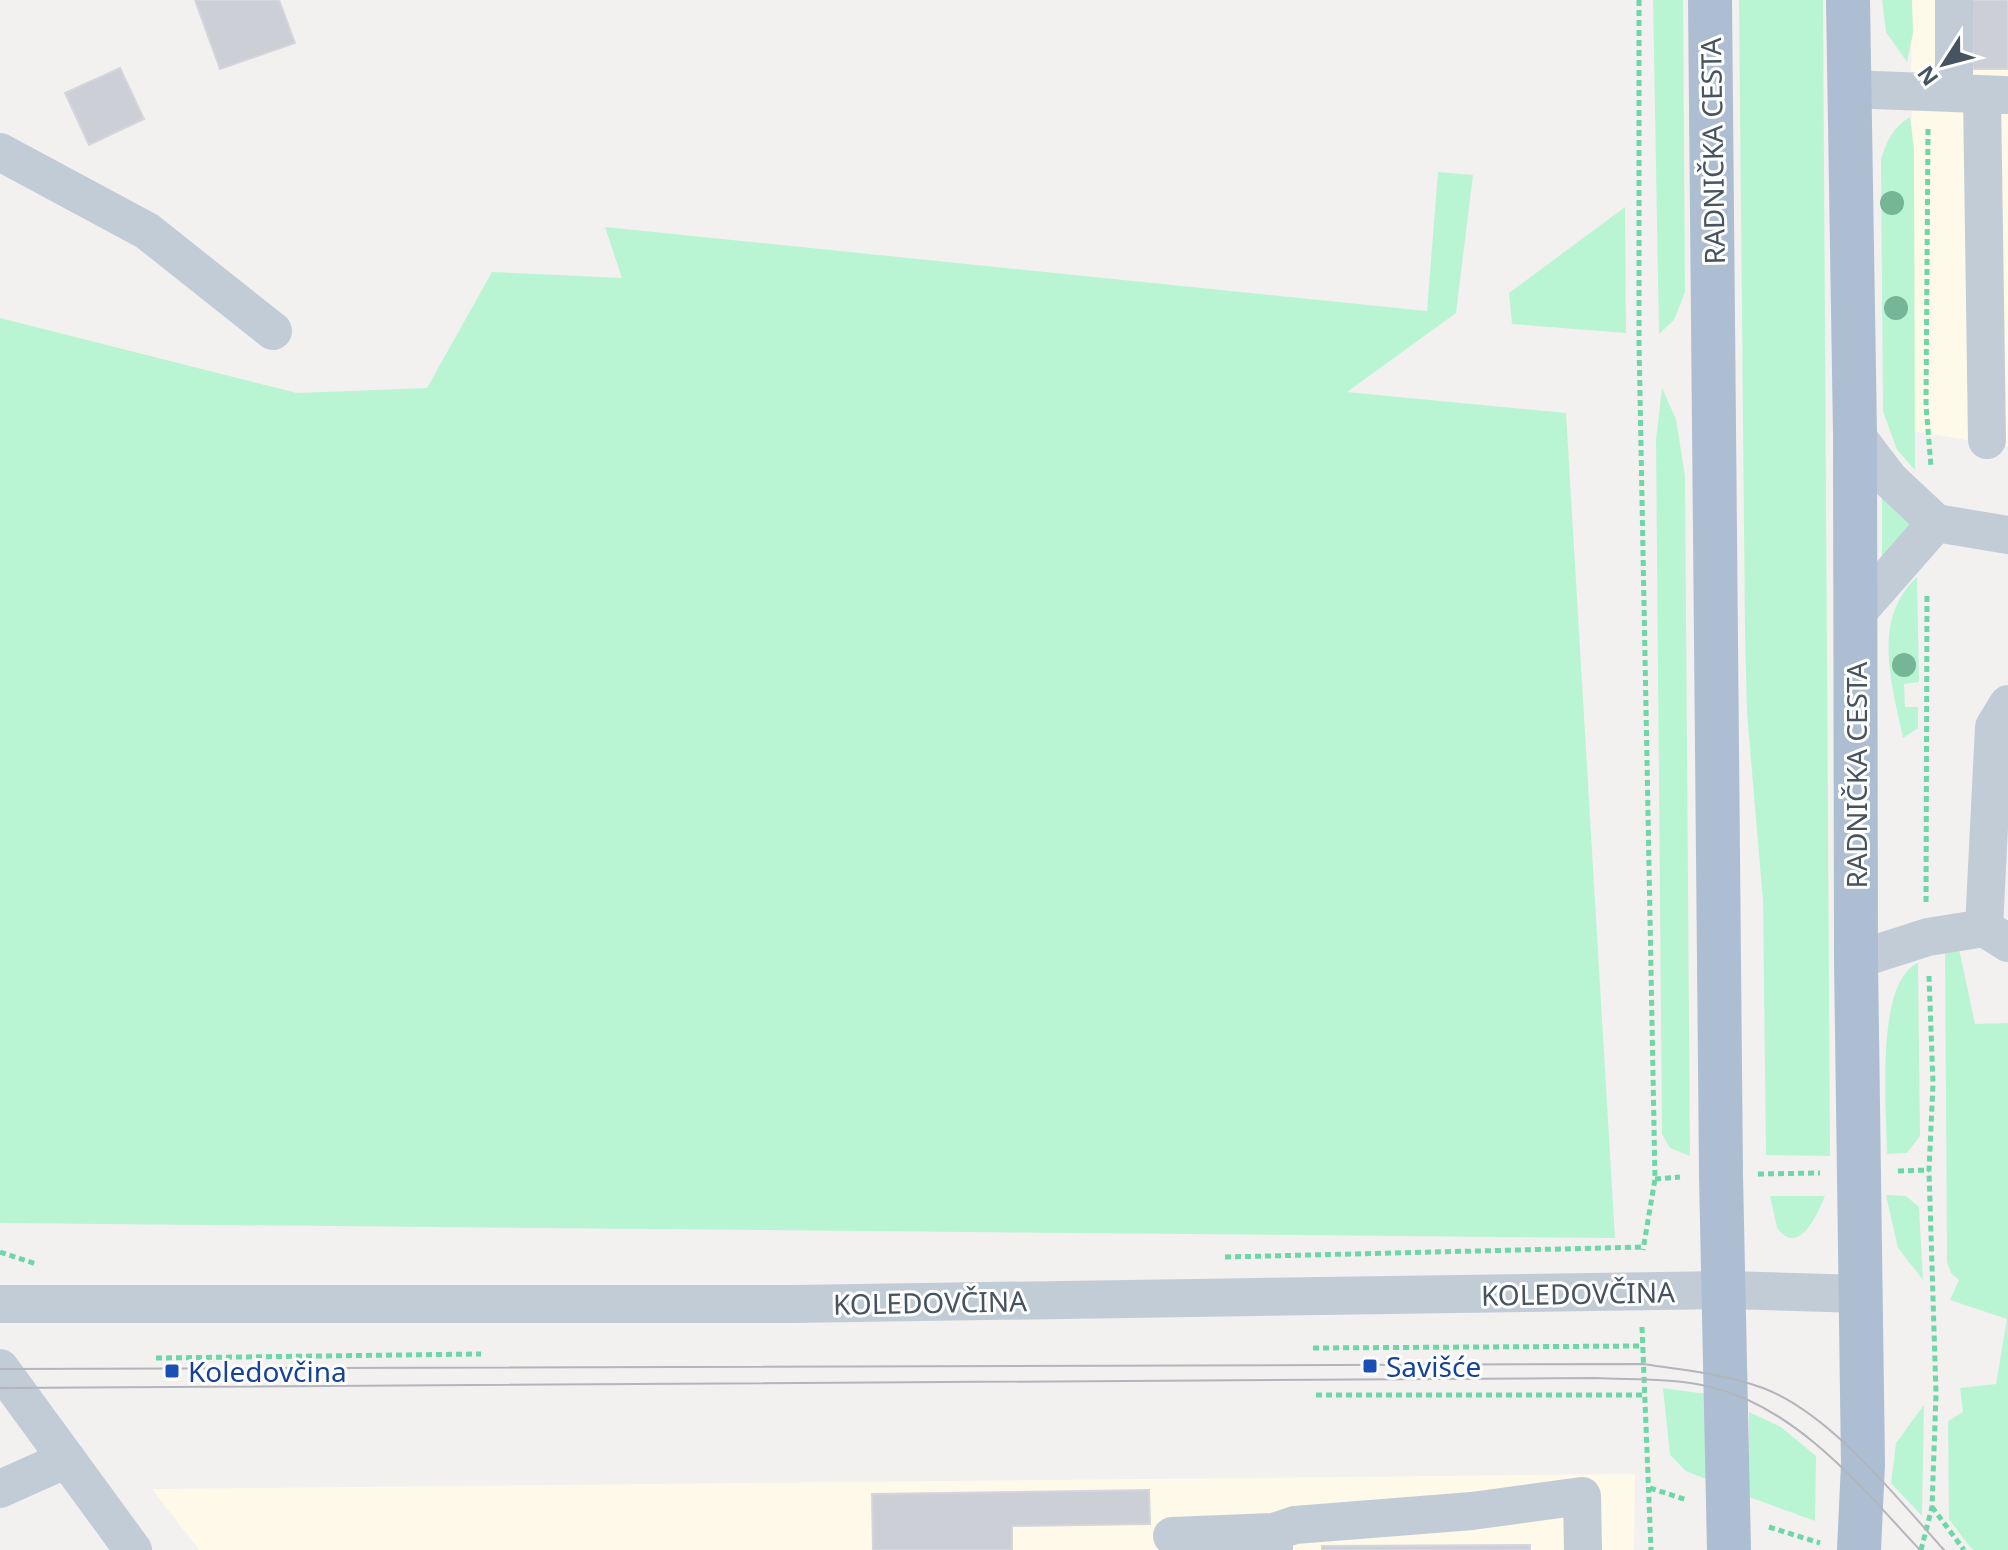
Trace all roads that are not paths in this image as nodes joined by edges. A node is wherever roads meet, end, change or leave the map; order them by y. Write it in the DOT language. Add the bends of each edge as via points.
graph roads {
  1 [pos="1710,0"];
  2 [pos="1848,0"];
  3 [pos="1954,0"];
  4 [pos="1848,89"];
  5 [pos="1981,93"];
  6 [pos="0,152"];
  7 [pos="273,331"];
  8 [pos="1855,434"];
  9 [pos="1987,440"];
  10 [pos="1936,523"];
  11 [pos="2008,535"];
  12 [pos="1857,613"];
  13 [pos="2008,704"];
  14 [pos="1996,935"];
  15 [pos="1856,960"];
  16 [pos="1726,1290"];
  17 [pos="1861,1294"];
  18 [pos="0,1304"];
  19 [pos="0,1368"];
  20 [pos="67,1459"];
  21 [pos="0,1489"];
  22 [pos="1172,1536"];
  23 [pos="1746,1537"];
  24 [pos="1274,1541"];
  25 [pos="1211,1542"];
  26 [pos="133,1550"];
  27 [pos="1583,1550"];
  28 [pos="1859,1550"];
  1 -- 16 [label="main road, RADNIČKA CESTA"];
  2 -- 4 [label="main road, RADNIČKA CESTA"];
  3 -- 5 [label="street"];
  4 -- 5 [label="street"];
  4 -- 8 [label="main road, RADNIČKA CESTA"];
  5 -- 9 [label="street"];
  6 -- 7 [label="street" via="147,231"];
  8 -- 10 [label="street" via="1890,480"];
  8 -- 12 [label="main road, RADNIČKA CESTA"];
  10 -- 11 [label="street"];
  10 -- 12 [label="street"];
  12 -- 15 [label="main road, RADNIČKA CESTA"];
  13 -- 14 [label="street" via="1994,727"];
  14 -- 15 [label="street" via="1928,937"];
  15 -- 17 [label="main road, RADNIČKA CESTA"];
  16 -- 17 [label="street, KOLEDOVČINA"];
  16 -- 18 [label="street, KOLEDOVČINA" via="793,1304"];
  16 -- 23 [label="main road, RADNIČKA CESTA"];
  17 -- 28 [label="main road, RADNIČKA CESTA"];
  19 -- 20 [label="street"];
  20 -- 21 [label="street"];
  20 -- 26 [label="street"];
  22 -- 25 [label="street"];
  24 -- 25 [label="street"];
  24 -- 27 [label="street" via="1295,1525 1582,1496"];
}
